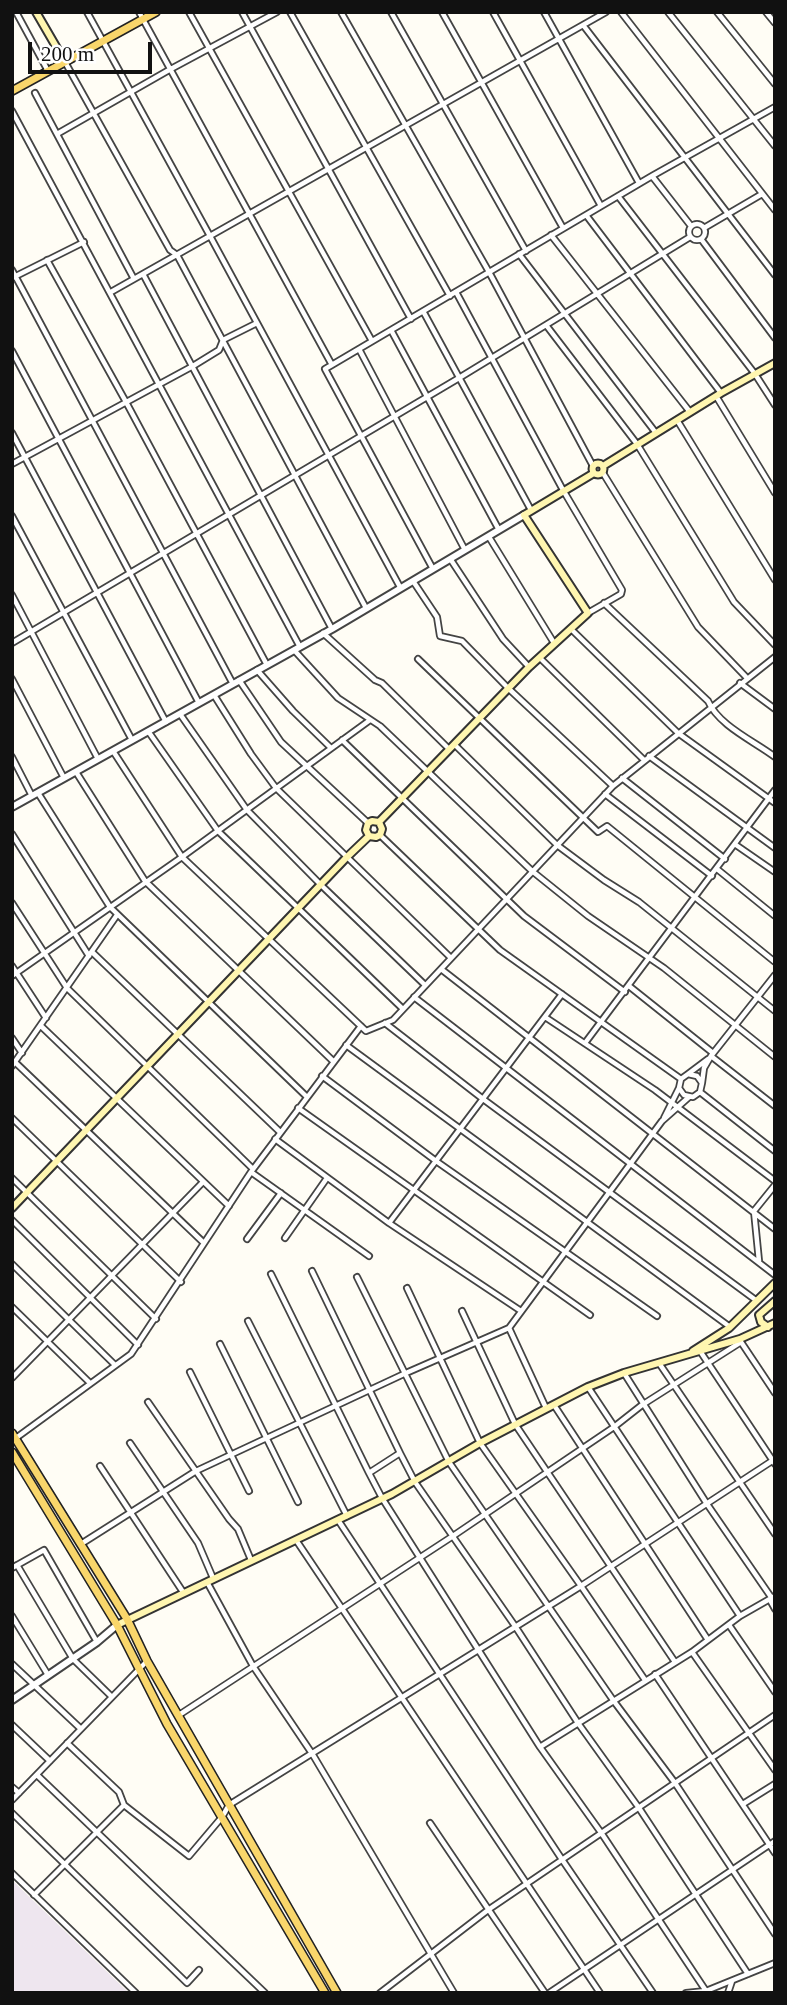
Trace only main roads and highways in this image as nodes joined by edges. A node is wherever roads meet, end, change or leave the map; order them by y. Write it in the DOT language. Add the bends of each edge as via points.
graph roads {
  1 [pos="36,12"];
  2 [pos="156,12"];
  3 [pos="141,16"];
  4 [pos="65,62"];
  5 [pos="14,87"];
  6 [pos="775,363"];
  7 [pos="379,822"];
  8 [pos="369,836"];
  9 [pos="12,1208"];
  10 [pos="775,1283"];
  11 [pos="775,1301"];
  12 [pos="773,1325"];
  13 [pos="687,1355"];
  14 [pos="14,1436"];
  15 [pos="12,1452"];
  16 [pos="127,1619"];
  17 [pos="117,1625"];
  18 [pos="325,1993"];
  19 [pos="337,1993"];
  1 -- 4 [label="main road"];
  2 -- 3 [label="main road"];
  3 -- 4 [label="main road"];
  4 -- 5 [label="main road"];
  6 -- 7 [label="main road" via="637,444 603,470 599,464 528,513 588,613 529,667"];
  7 -- 8 [label="main road" via="368,823"];
  7 -- 8 [label="main road" via="380,835"];
  8 -- 9 [label="main road"];
  10 -- 13 [label="main road" via="730,1326"];
  11 -- 12 [label="main road" via="759,1315 761,1322"];
  12 -- 13 [label="main road" via="741,1340"];
  13 -- 16 [label="main road" via="588,1387 382,1499"];
  14 -- 16 [label="main road"];
  15 -- 17 [label="main road"];
  16 -- 17 [label="main road"];
  16 -- 19 [label="main road"];
  17 -- 18 [label="main road" via="167,1724"];
}
